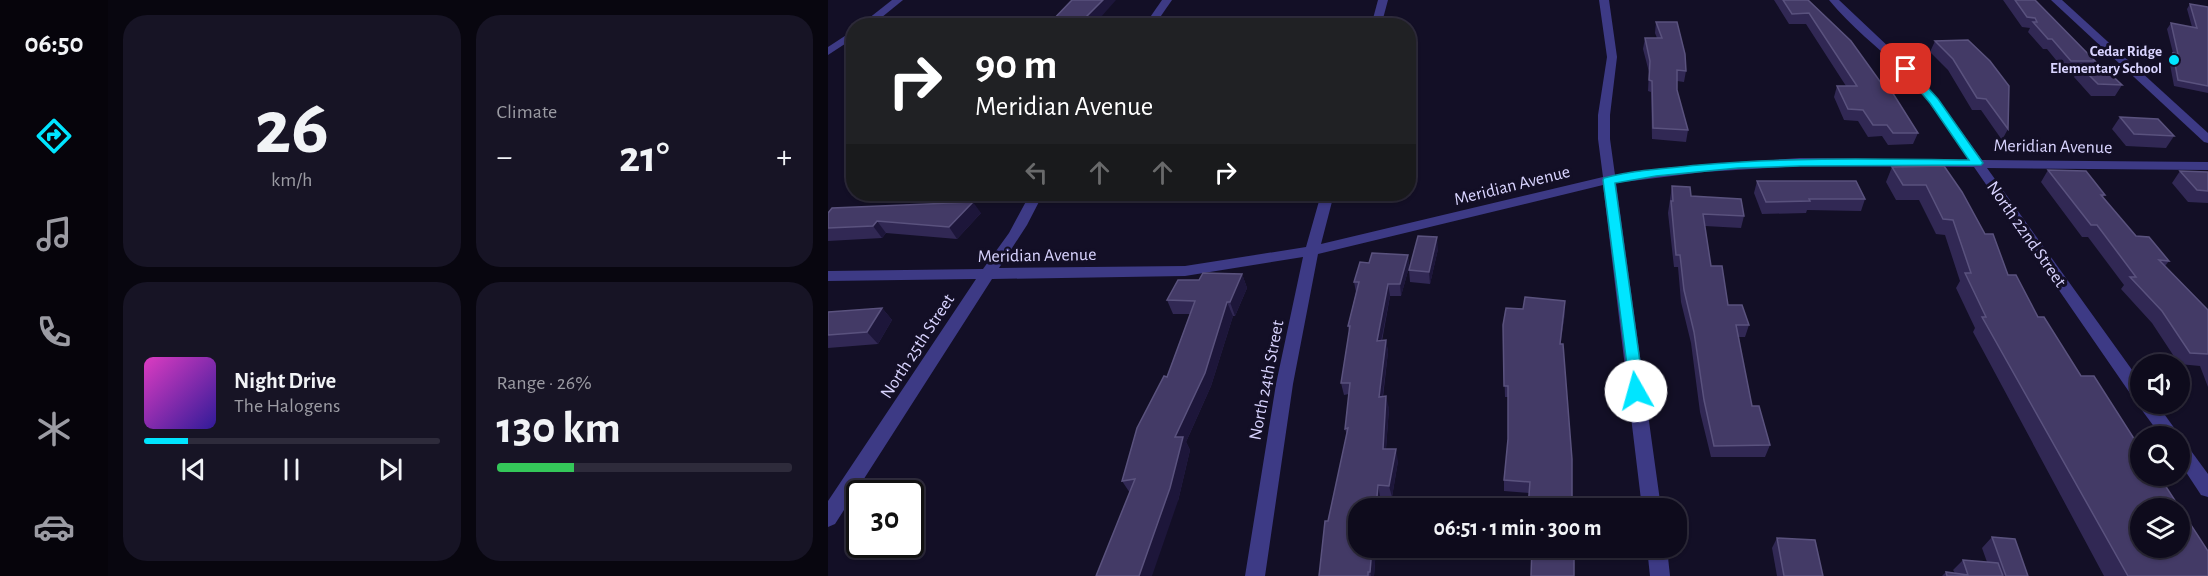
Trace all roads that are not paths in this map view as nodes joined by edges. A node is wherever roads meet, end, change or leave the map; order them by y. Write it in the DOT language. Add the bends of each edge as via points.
graph roads {
  1 [pos="898,0"];
  2 [pos="1167,0"];
  3 [pos="1383,0"];
  4 [pos="1604,0"];
  5 [pos="1834,0"];
  6 [pos="2056,0"];
  7 [pos="874,18"];
  8 [pos="1155,18"];
  9 [pos="1378,18"];
  10 [pos="846,39"];
  11 [pos="828,52"];
  12 [pos="2208,139"];
  13 [pos="1977,163"];
  14 [pos="2208,166"];
  15 [pos="1608,180"];
  16 [pos="1033,201"];
  17 [pos="1325,201"];
  18 [pos="1311,251"];
  19 [pos="988,273"];
  20 [pos="828,276"];
  21 [pos="2130,380"];
  22 [pos="2190,463"];
  23 [pos="2208,489"];
  24 [pos="1651,498"];
  25 [pos="828,518"];
  26 [pos="1658,558"];
  27 [pos="1255,576"];
  28 [pos="1660,576"];
  1 -- 7 [label="street"];
  2 -- 8 [label="street"];
  3 -- 9 [label="street"];
  4 -- 15 [label="street" via="1612,57 1604,115"];
  5 -- 13 [label="street, North 22nd Street" via="1906,69 1934,101"];
  6 -- 12 [label="street"];
  10 -- 11 [label="street"];
  13 -- 14 [label="street, Meridian Avenue"];
  13 -- 15 [label="street, Meridian Avenue" via="1800,162 1656,172"];
  13 -- 21 [label="street, North 22nd Street"];
  15 -- 18 [label="street, Meridian Avenue"];
  15 -- 24 [label="street"];
  16 -- 19 [label="street, North 25th Street" via="1011,243"];
  17 -- 18 [label="street, North 24th Street"];
  18 -- 19 [label="street, Meridian Avenue" via="1185,270"];
  18 -- 27 [label="street, North 24th Street" via="1275,435"];
  19 -- 20 [label="street, Meridian Avenue"];
  19 -- 25 [label="street, North 25th Street"];
  22 -- 23 [label="street"];
  26 -- 28 [label="street"];
}
